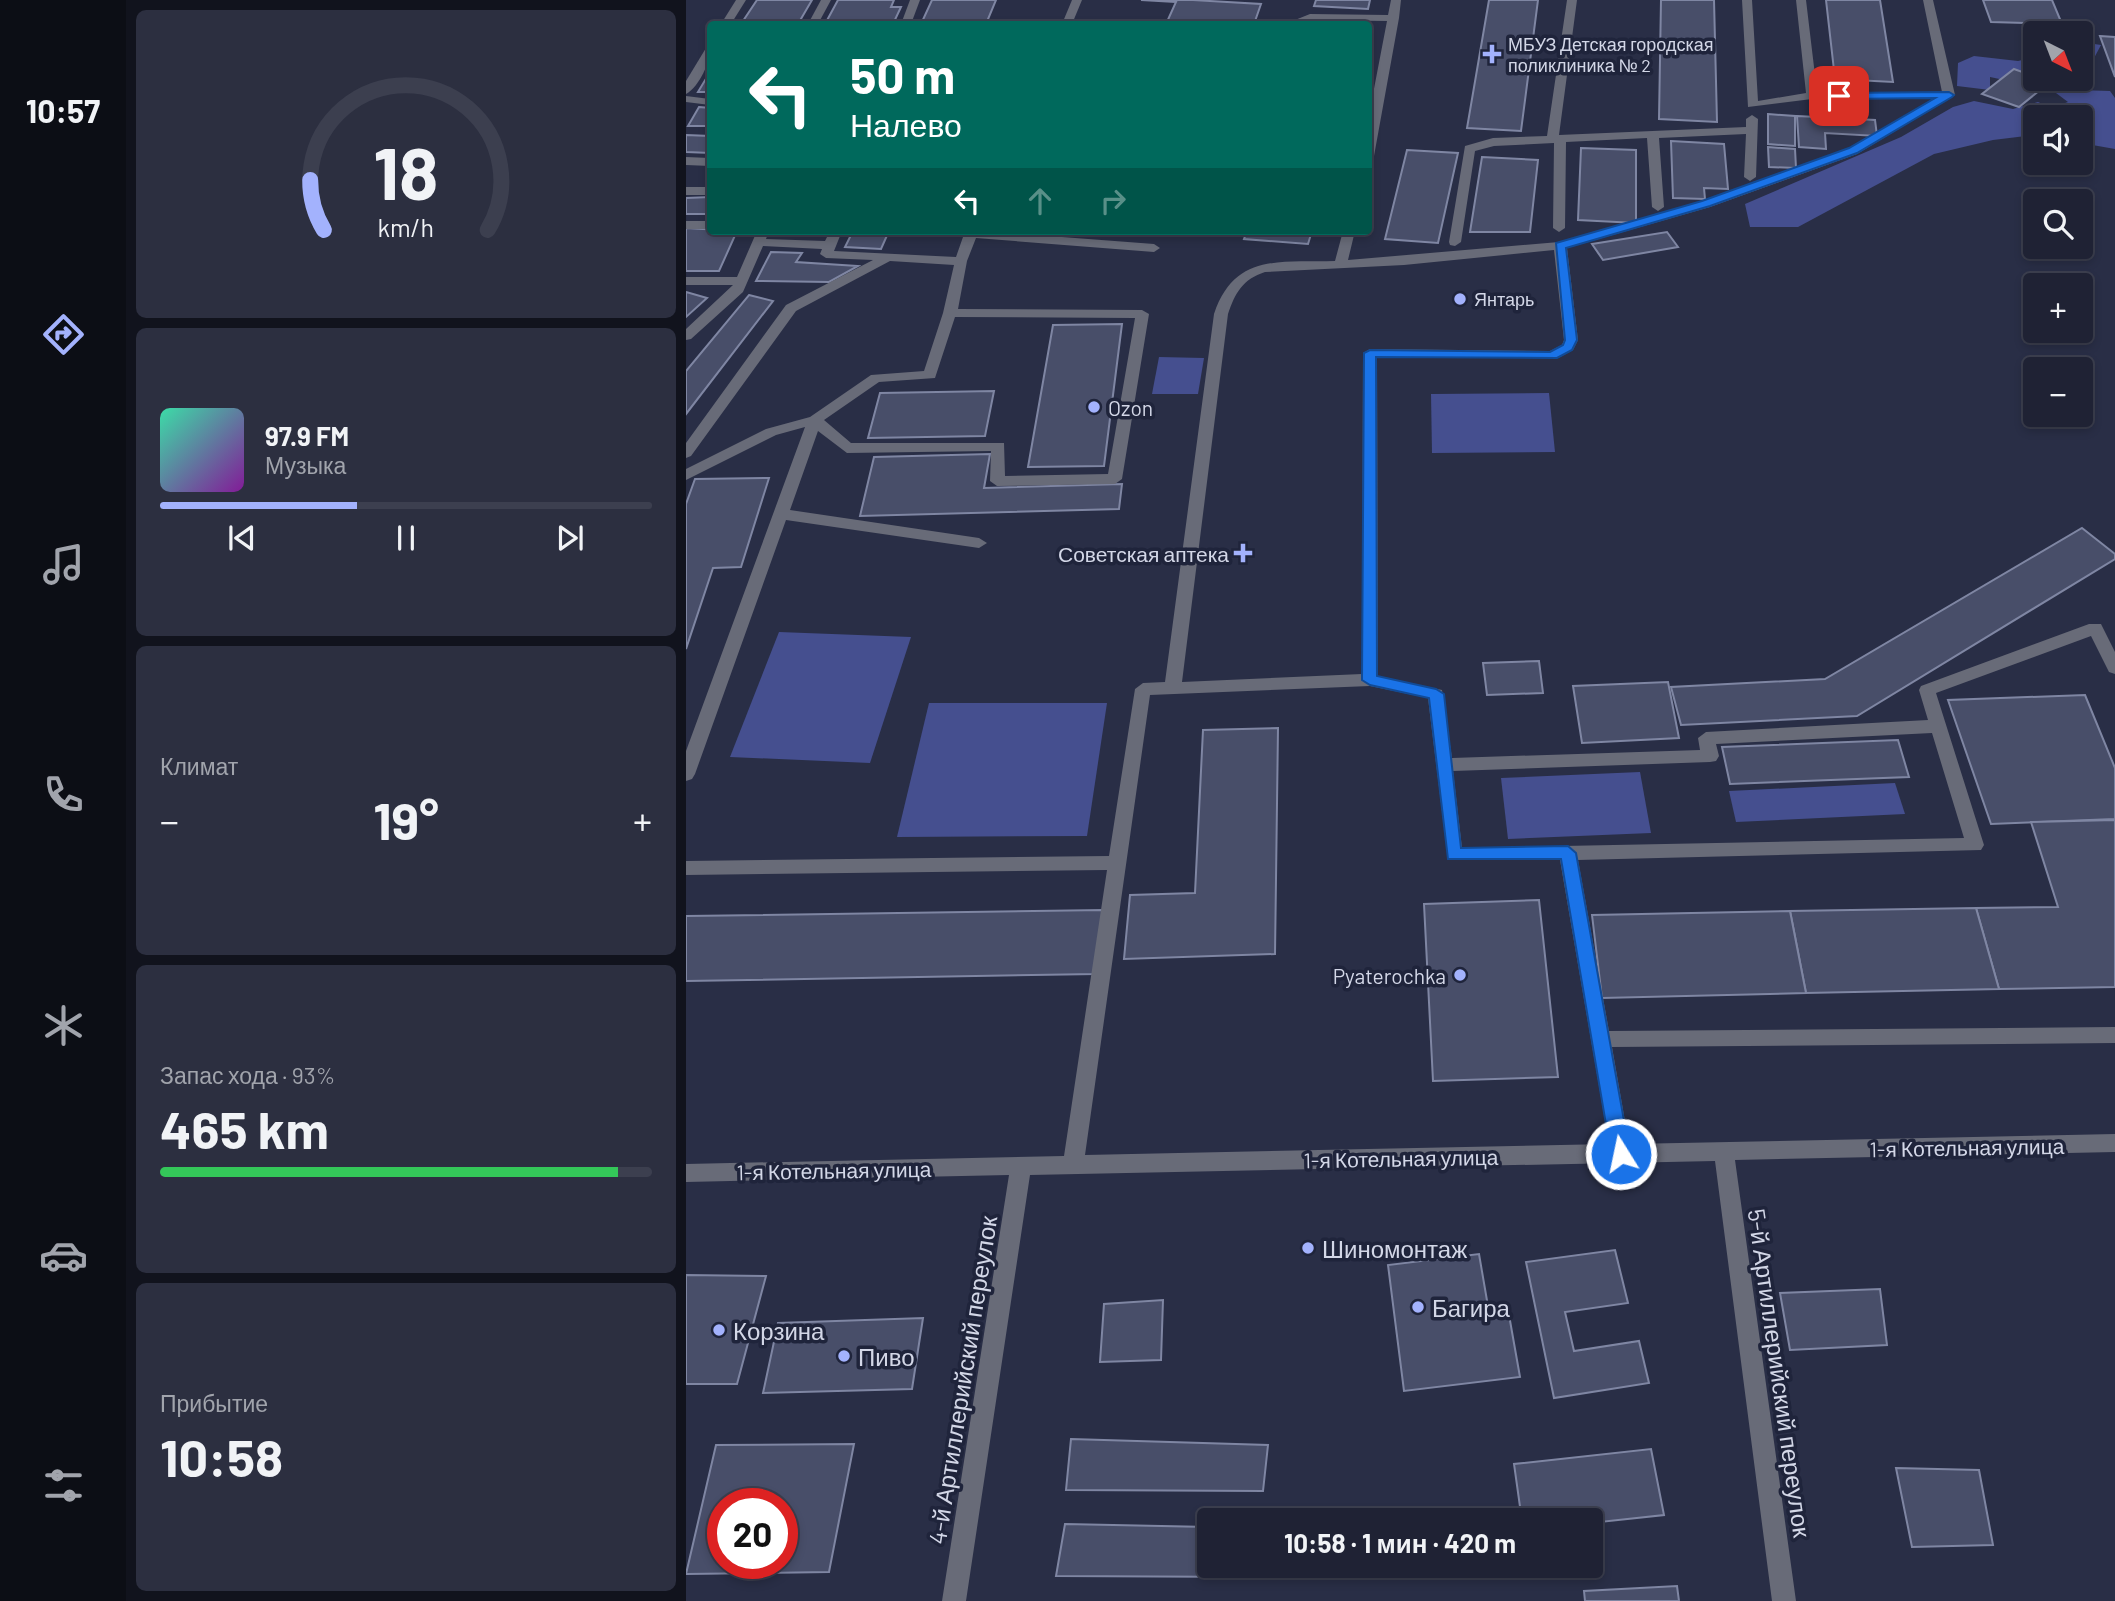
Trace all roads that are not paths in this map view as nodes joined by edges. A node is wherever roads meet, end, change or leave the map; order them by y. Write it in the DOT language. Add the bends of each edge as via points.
graph roads {
  1 [pos="741,0"];
  2 [pos="826,0"];
  3 [pos="915,0"];
  4 [pos="1077,0"];
  5 [pos="1396,0"];
  6 [pos="1572,0"];
  7 [pos="1747,0"];
  8 [pos="1801,0"];
  9 [pos="1928,0"];
  10 [pos="1394,18"];
  11 [pos="728,21"];
  12 [pos="815,21"];
  13 [pos="906,21"];
  14 [pos="1068,21"];
  15 [pos="1299,21"];
  16 [pos="707,55"];
  17 [pos="686,91"];
  18 [pos="1949,95"];
  19 [pos="1812,96"];
  20 [pos="686,99"];
  21 [pos="707,102"];
  22 [pos="1752,105"];
  23 [pos="1751,130"];
  24 [pos="1372,135"];
  25 [pos="1653,135"];
  26 [pos="1556,139"];
  27 [pos="686,161"];
  28 [pos="707,162"];
  29 [pos="1750,177"];
  30 [pos="686,191"];
  31 [pos="707,191"];
  32 [pos="1658,207"];
  33 [pos="686,225"];
  34 [pos="707,225"];
  35 [pos="1559,228"];
  36 [pos="834,235"];
  37 [pos="970,235"];
  38 [pos="995,235"];
  39 [pos="1348,235"];
  40 [pos="760,237"];
  41 [pos="1455,242"];
  42 [pos="830,245"];
  43 [pos="1560,246"];
  44 [pos="1154,248"];
  45 [pos="885,259"];
  46 [pos="961,261"];
  47 [pos="1341,262"];
  48 [pos="686,281"];
  49 [pos="741,281"];
  50 [pos="950,313"];
  51 [pos="686,336"];
  52 [pos="815,420"];
  53 [pos="686,453"];
  54 [pos="686,475"];
  55 [pos="781,514"];
  56 [pos="979,543"];
  57 [pos="2115,668"];
  58 [pos="1370,680"];
  59 [pos="1173,688"];
  60 [pos="1938,726"];
  61 [pos="1444,765"];
  62 [pos="686,774"];
  63 [pos="1568,853"];
  64 [pos="1117,863"];
  65 [pos="686,868"];
  66 [pos="2115,1035"];
  67 [pos="1601,1039"];
  68 [pos="2115,1143"];
  69 [pos="1724,1152"];
  70 [pos="1621,1154"];
  71 [pos="1073,1165"];
  72 [pos="1021,1166"];
  73 [pos="686,1173"];
  74 [pos="954,1601"];
  75 [pos="1784,1601"];
  1 -- 11 [label="street"];
  2 -- 12 [label="street"];
  3 -- 13 [label="street"];
  4 -- 14 [label="street"];
  5 -- 10 [label="street"];
  6 -- 26 [label="street"];
  7 -- 22 [label="street"];
  8 -- 19 [label="street"];
  9 -- 18 [label="street"];
  10 -- 15 [label="street" via="1310,17"];
  10 -- 24 [label="street"];
  16 -- 17 [label="street"];
  18 -- 19 [label="street"];
  18 -- 43 [label="street" via="1853,151 1706,204"];
  19 -- 22 [label="street"];
  20 -- 21 [label="street"];
  22 -- 23 [label="street"];
  23 -- 25 [label="street"];
  23 -- 29 [label="street"];
  25 -- 26 [label="street"];
  25 -- 32 [label="street"];
  26 -- 35 [label="street"];
  26 -- 41 [label="street" via="1493,142 1469,149"];
  27 -- 28 [label="street"];
  30 -- 31 [label="street"];
  33 -- 34 [label="street"];
  36 -- 42 [label="street"];
  37 -- 46 [label="street"];
  38 -- 44 [label="street"];
  39 -- 47 [label="street"];
  40 -- 42 [label="street"];
  40 -- 49 [label="street"];
  42 -- 45 [label="street" via="826,254"];
  43 -- 47 [label="street" via="1404,261"];
  43 -- 58 [label="street" via="1571,340 1568,347 1553,355 1370,353"];
  45 -- 46 [label="street"];
  45 -- 53 [label="street" via="791,308"];
  46 -- 50 [label="street"];
  47 -- 59 [label="street" via="1264,268 1250,272 1229,289 1221,314"];
  48 -- 49 [label="street"];
  49 -- 51 [label="street" via="738,289"];
  50 -- 52 [label="street" via="930,375 876,378"];
  50 -- 52 [label="street" via="1142,314 1115,479 997,481 999,446 847,448"];
  52 -- 54 [label="street" via="771,432"];
  52 -- 55 [label="street"];
  55 -- 56 [label="street"];
  55 -- 62 [label="street"];
  57 -- 60 [label="street" via="2095,628 1927,690"];
  58 -- 59 [label="street"];
  58 -- 61 [label="street" via="1436,694"];
  59 -- 64 [label="street" via="1143,689"];
  60 -- 61 [label="street" via="1706,738 1710,755"];
  60 -- 63 [label="street" via="1975,845"];
  61 -- 63 [label="street" via="1454,855"];
  63 -- 67 [label="street"];
  64 -- 65 [label="street"];
  64 -- 71 [label="street"];
  66 -- 67 [label="street"];
  67 -- 70 [label="street"];
  68 -- 69 [label="street, 1-я Котельная улица"];
  69 -- 70 [label="street, 1-я Котельная улица"];
  69 -- 75 [label="street, 5-й Артиллерийский переулок"];
  70 -- 71 [label="street, 1-я Котельная улица"];
  71 -- 72 [label="street, 1-я Котельная улица"];
  72 -- 73 [label="street, 1-я Котельная улица"];
  72 -- 74 [label="street, 4-й Артиллерийский переулок"];
}
